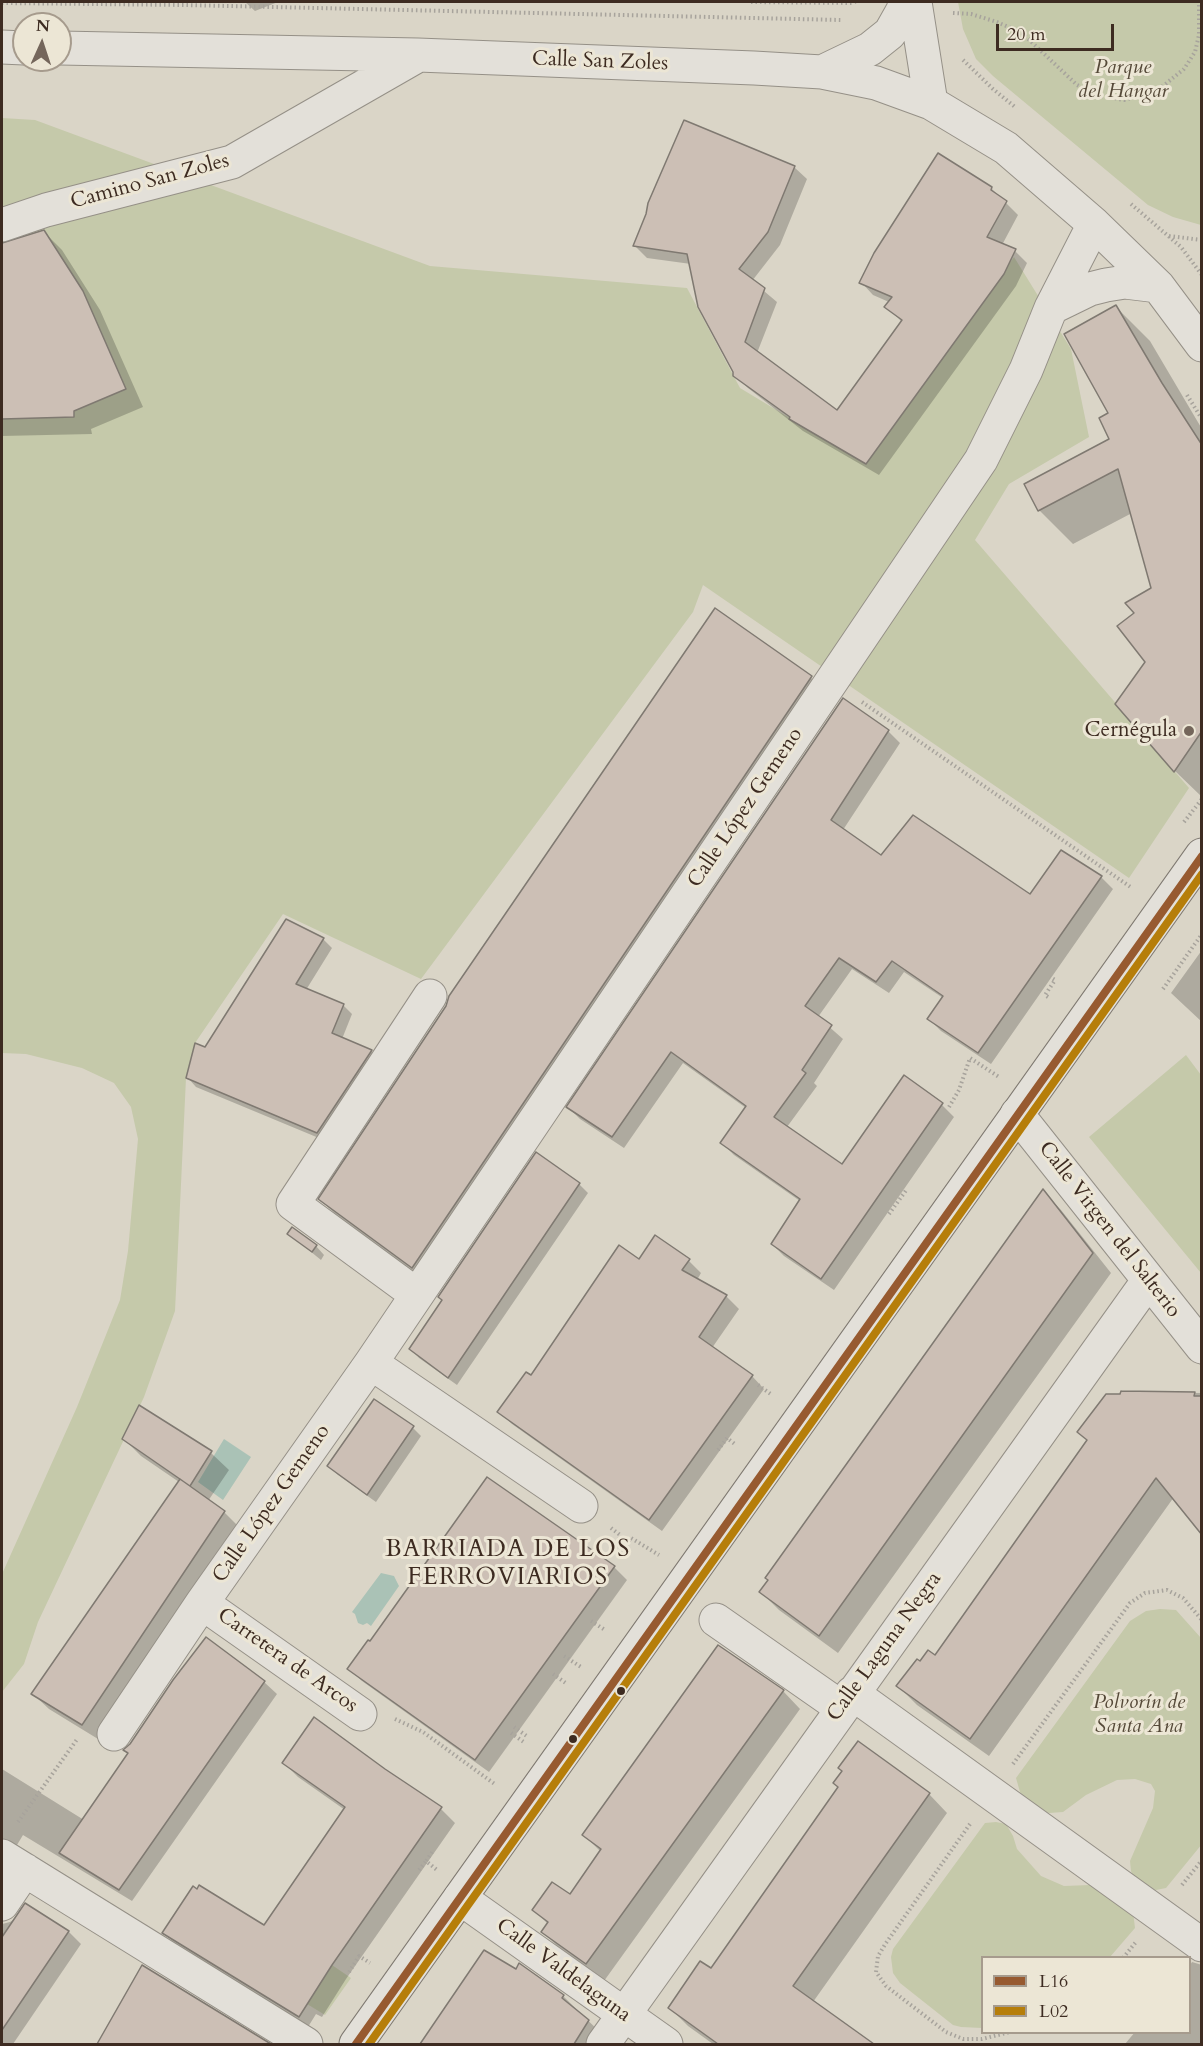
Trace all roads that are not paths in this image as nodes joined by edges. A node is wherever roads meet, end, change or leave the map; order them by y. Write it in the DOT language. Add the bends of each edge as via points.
graph roads {
  1 [pos="905,2"];
  2 [pos="915,2"];
  3 [pos="72,48"];
  4 [pos="418,55"];
  5 [pos="822,72"];
  6 [pos="931,103"];
  7 [pos="1094,224"];
  8 [pos="2,225"];
  9 [pos="1158,286"];
  10 [pos="1051,308"];
  11 [pos="1202,345"];
  12 [pos="1202,855"];
  13 [pos="430,996"];
  14 [pos="1017,1114"];
  15 [pos="1148,1281"];
  16 [pos="417,1295"];
  17 [pos="1202,1347"];
  18 [pos="371,1363"];
  19 [pos="581,1506"];
  20 [pos="202,1603"];
  21 [pos="716,1620"];
  22 [pos="847,1701"];
  23 [pos="360,1714"];
  24 [pos="99,1732"];
  25 [pos="13,1863"];
  26 [pos="460,1898"];
  27 [pos="2,1904"];
  28 [pos="1202,1945"];
  29 [pos="623,2014"];
  30 [pos="306,2044"];
  31 [pos="356,2044"];
  32 [pos="603,2044"];
  33 [pos="666,2044"];
  1 -- 5 [label="street" via="890,33 870,49"];
  2 -- 6 [label="street"];
  3 -- 4 [label="street, Calle San Zoles"];
  4 -- 5 [label="street, Calle San Zoles"];
  4 -- 8 [label="street, Camino San Zoles" via="232,162"];
  5 -- 6 [label="street, Calle San Zoles" via="876,82"];
  6 -- 7 [label="street, Calle San Zoles" via="1006,148"];
  7 -- 9 [label="street, Calle San Zoles"];
  7 -- 10 [label="street, Calle López Gemeno"];
  9 -- 10 [label="street" via="1125,282 1106,285"];
  9 -- 11 [label="street, Calle San Zoles"];
  10 -- 16 [label="street, Calle López Gemeno" via="1026,370 981,460"];
  12 -- 14 [label="street"];
  13 -- 16 [label="street" via="293,1204"];
  14 -- 15 [label="street, Calle Virgen del Salterio"];
  14 -- 26 [label="street"];
  15 -- 17 [label="street, Calle Virgen del Salterio"];
  15 -- 22 [label="street, Calle Laguna Negra"];
  16 -- 18 [label="street, Calle López Gemeno"];
  18 -- 19 [label="street"];
  18 -- 20 [label="street, Calle López Gemeno"];
  20 -- 23 [label="street, Carretera de Arcos"];
  20 -- 24 [label="street, Calle López Gemeno"];
  21 -- 22 [label="street"];
  22 -- 28 [label="street" via="981,1786"];
  22 -- 29 [label="street, Calle Laguna Negra"];
  25 -- 27 [label="street"];
  25 -- 30 [label="street"];
  26 -- 29 [label="street, Calle Valdelaguna"];
  26 -- 31 [label="street"];
  29 -- 32 [label="street"];
  29 -- 33 [label="street, Calle Valdelaguna"];
}
